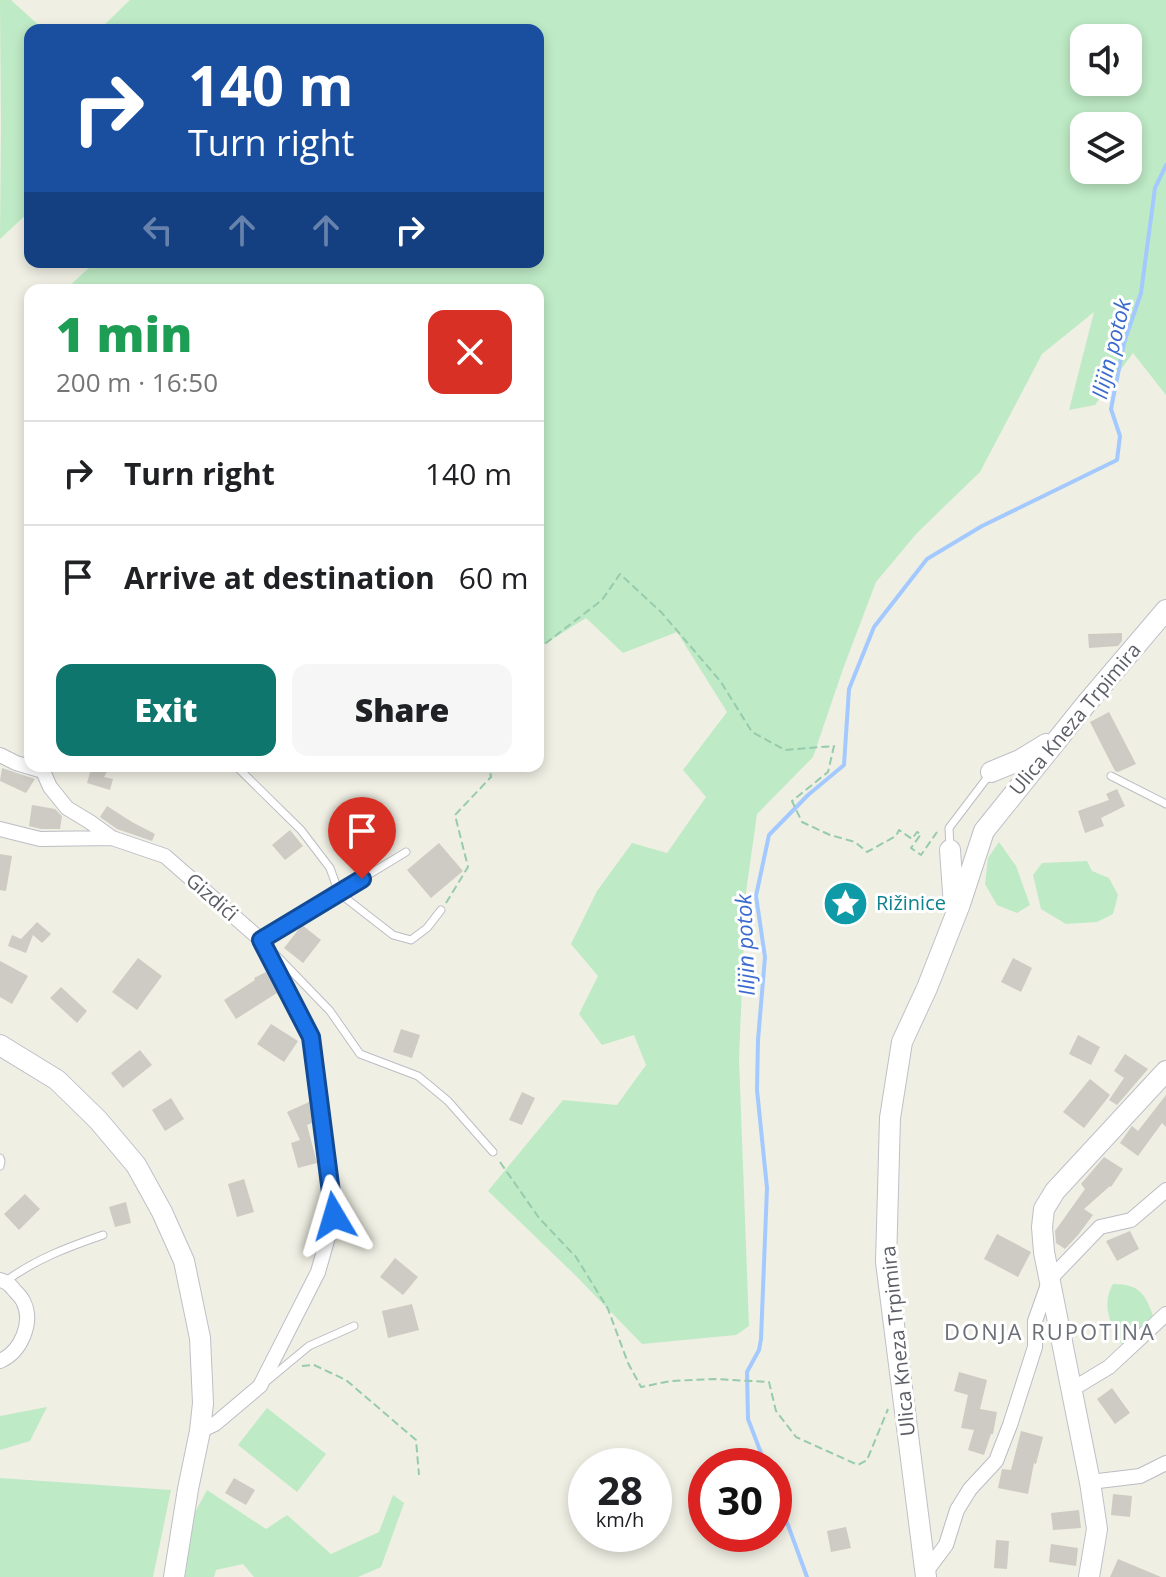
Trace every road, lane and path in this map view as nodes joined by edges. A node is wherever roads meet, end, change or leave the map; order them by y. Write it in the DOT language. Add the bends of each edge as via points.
graph roads {
  1 [pos="1166,610"];
  2 [pos="544,646"];
  3 [pos="1060,736"];
  4 [pos="0,755"];
  5 [pos="24,765"];
  6 [pos="43,772"];
  7 [pos="242,772"];
  8 [pos="490,772"];
  9 [pos="991,772"];
  10 [pos="1111,776"];
  11 [pos="1166,804"];
  12 [pos="949,828"];
  13 [pos="0,829"];
  14 [pos="112,838"];
  15 [pos="950,850"];
  16 [pos="406,852"];
  17 [pos="339,893"];
  18 [pos="441,910"];
  19 [pos="955,919"];
  20 [pos="261,940"];
  21 [pos="0,1045"];
  22 [pos="1166,1071"];
  23 [pos="493,1152"];
  24 [pos="0,1158"];
  25 [pos="0,1166"];
  26 [pos="1166,1190"];
  27 [pos="103,1235"];
  28 [pos="1050,1279"];
  29 [pos="3,1281"];
  30 [pos="1166,1314"];
  31 [pos="354,1326"];
  32 [pos="0,1361"];
  33 [pos="284,1366"];
  34 [pos="260,1386"];
  35 [pos="1071,1390"];
  36 [pos="889,1405"];
  37 [pos="200,1431"];
  38 [pos="1166,1463"];
  39 [pos="419,1475"];
  40 [pos="1090,1482"];
  41 [pos="926,1575"];
  42 [pos="174,1577"];
  43 [pos="1089,1577"];
  1 -- 3 [label="main road, Ulica Kneza Trpimira"];
  2 -- 12 [label="path" via="602,600 620,574 662,613 721,682 752,732 785,750 834,746 828,772 792,801 802,822 855,842 867,852 899,830 912,839 917,832 921,834 911,848 921,855 943,824"];
  3 -- 9 [label="main road"];
  3 -- 19 [label="main road, Ulica Kneza Trpimira" via="984,831"];
  4 -- 5 [label="street"];
  6 -- 14 [label="street" via="67,808"];
  7 -- 17 [label="lane" via="301,830 330,868"];
  8 -- 18 [label="path" via="455,815 468,867"];
  9 -- 12 [label="lane"];
  10 -- 11 [label="lane"];
  12 -- 15 [label="lane"];
  13 -- 14 [label="street, Gizdići" via="40,839"];
  14 -- 20 [label="street, Gizdići" via="165,856"];
  15 -- 19 [label="main road"];
  16 -- 17 [label="lane"];
  17 -- 18 [label="lane" via="393,935 411,940"];
  17 -- 20 [label="lane"];
  19 -- 41 [label="main road, Ulica Kneza Trpimira" via="902,1042 890,1118 886,1262"];
  20 -- 23 [label="lane" via="330,1011 360,1054 418,1076"];
  20 -- 34 [label="street, Gizdići" via="311,1037 334,1216 318,1272"];
  21 -- 37 [label="main road" via="57,1080 98,1120 136,1165 162,1212 184,1261 200,1338"];
  22 -- 28 [label="main road" via="1044,1209"];
  23 -- 36 [label="path" via="539,1218 576,1257 608,1309 641,1387 714,1379 769,1382 776,1411 796,1437 858,1465 867,1460"];
  24 -- 25 [label="lane"];
  26 -- 28 [label="street" via="1131,1220 1100,1227"];
  27 -- 29 [label="lane" via="63,1248"];
  28 -- 35 [label="main road"];
  28 -- 41 [label="street" via="1035,1321 1035,1347 996,1461 957,1510 946,1545"];
  29 -- 32 [label="street" via="24,1301 28,1325 22,1340"];
  30 -- 35 [label="street" via="1109,1367"];
  31 -- 33 [label="lane" via="309,1346"];
  33 -- 34 [label="lane"];
  33 -- 39 [label="path" via="314,1365 346,1380 416,1440"];
  34 -- 37 [label="street, Gizdići"];
  35 -- 40 [label="main road"];
  37 -- 42 [label="main road"];
  38 -- 40 [label="street" via="1140,1476"];
  40 -- 43 [label="main road" via="1097,1529"];
}
